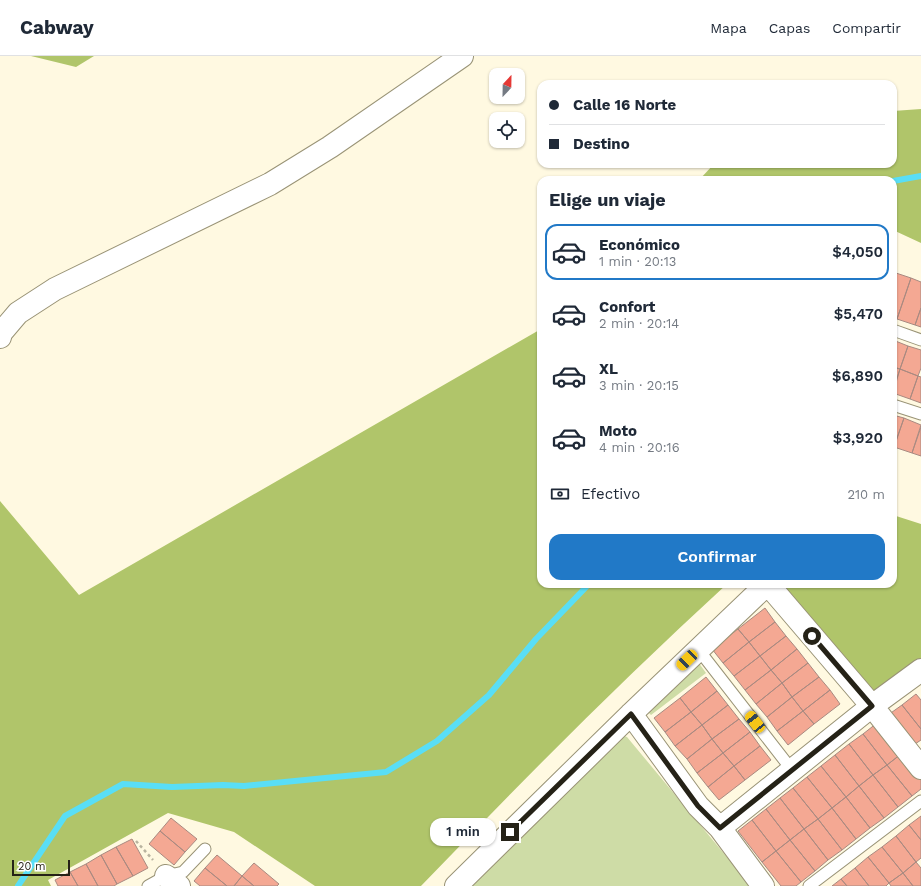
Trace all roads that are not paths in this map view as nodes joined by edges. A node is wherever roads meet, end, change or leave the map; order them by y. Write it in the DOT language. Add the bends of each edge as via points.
graph roads {
  1 [pos="462,56"];
  2 [pos="897,331"];
  3 [pos="0,338"];
  4 [pos="921,340"];
  5 [pos="897,406"];
  6 [pos="921,414"];
  7 [pos="698,650"];
  8 [pos="921,670"];
  9 [pos="872,706"];
  10 [pos="631,714"];
  11 [pos="921,768"];
  12 [pos="792,770"];
  13 [pos="921,801"];
  14 [pos="720,828"];
  15 [pos="205,849"];
  16 [pos="165,883"];
  17 [pos="456,886"];
  18 [pos="762,886"];
  19 [pos="809,886"];
  1 -- 3 [label="street" via="330,147 270,184 55,289 18,313 1,333"];
  2 -- 4 [label="lane"];
  5 -- 6 [label="lane"];
  7 -- 9 [label="street" via="762,589 772,589"];
  7 -- 10 [label="street"];
  7 -- 12 [label="lane"];
  8 -- 9 [label="street"];
  9 -- 11 [label="street"];
  9 -- 12 [label="street"];
  10 -- 14 [label="street" via="698,806"];
  10 -- 17 [label="street"];
  12 -- 14 [label="street"];
  13 -- 19 [label="lane"];
  14 -- 18 [label="street"];
  15 -- 16 [label="lane" via="183,872"];
}
